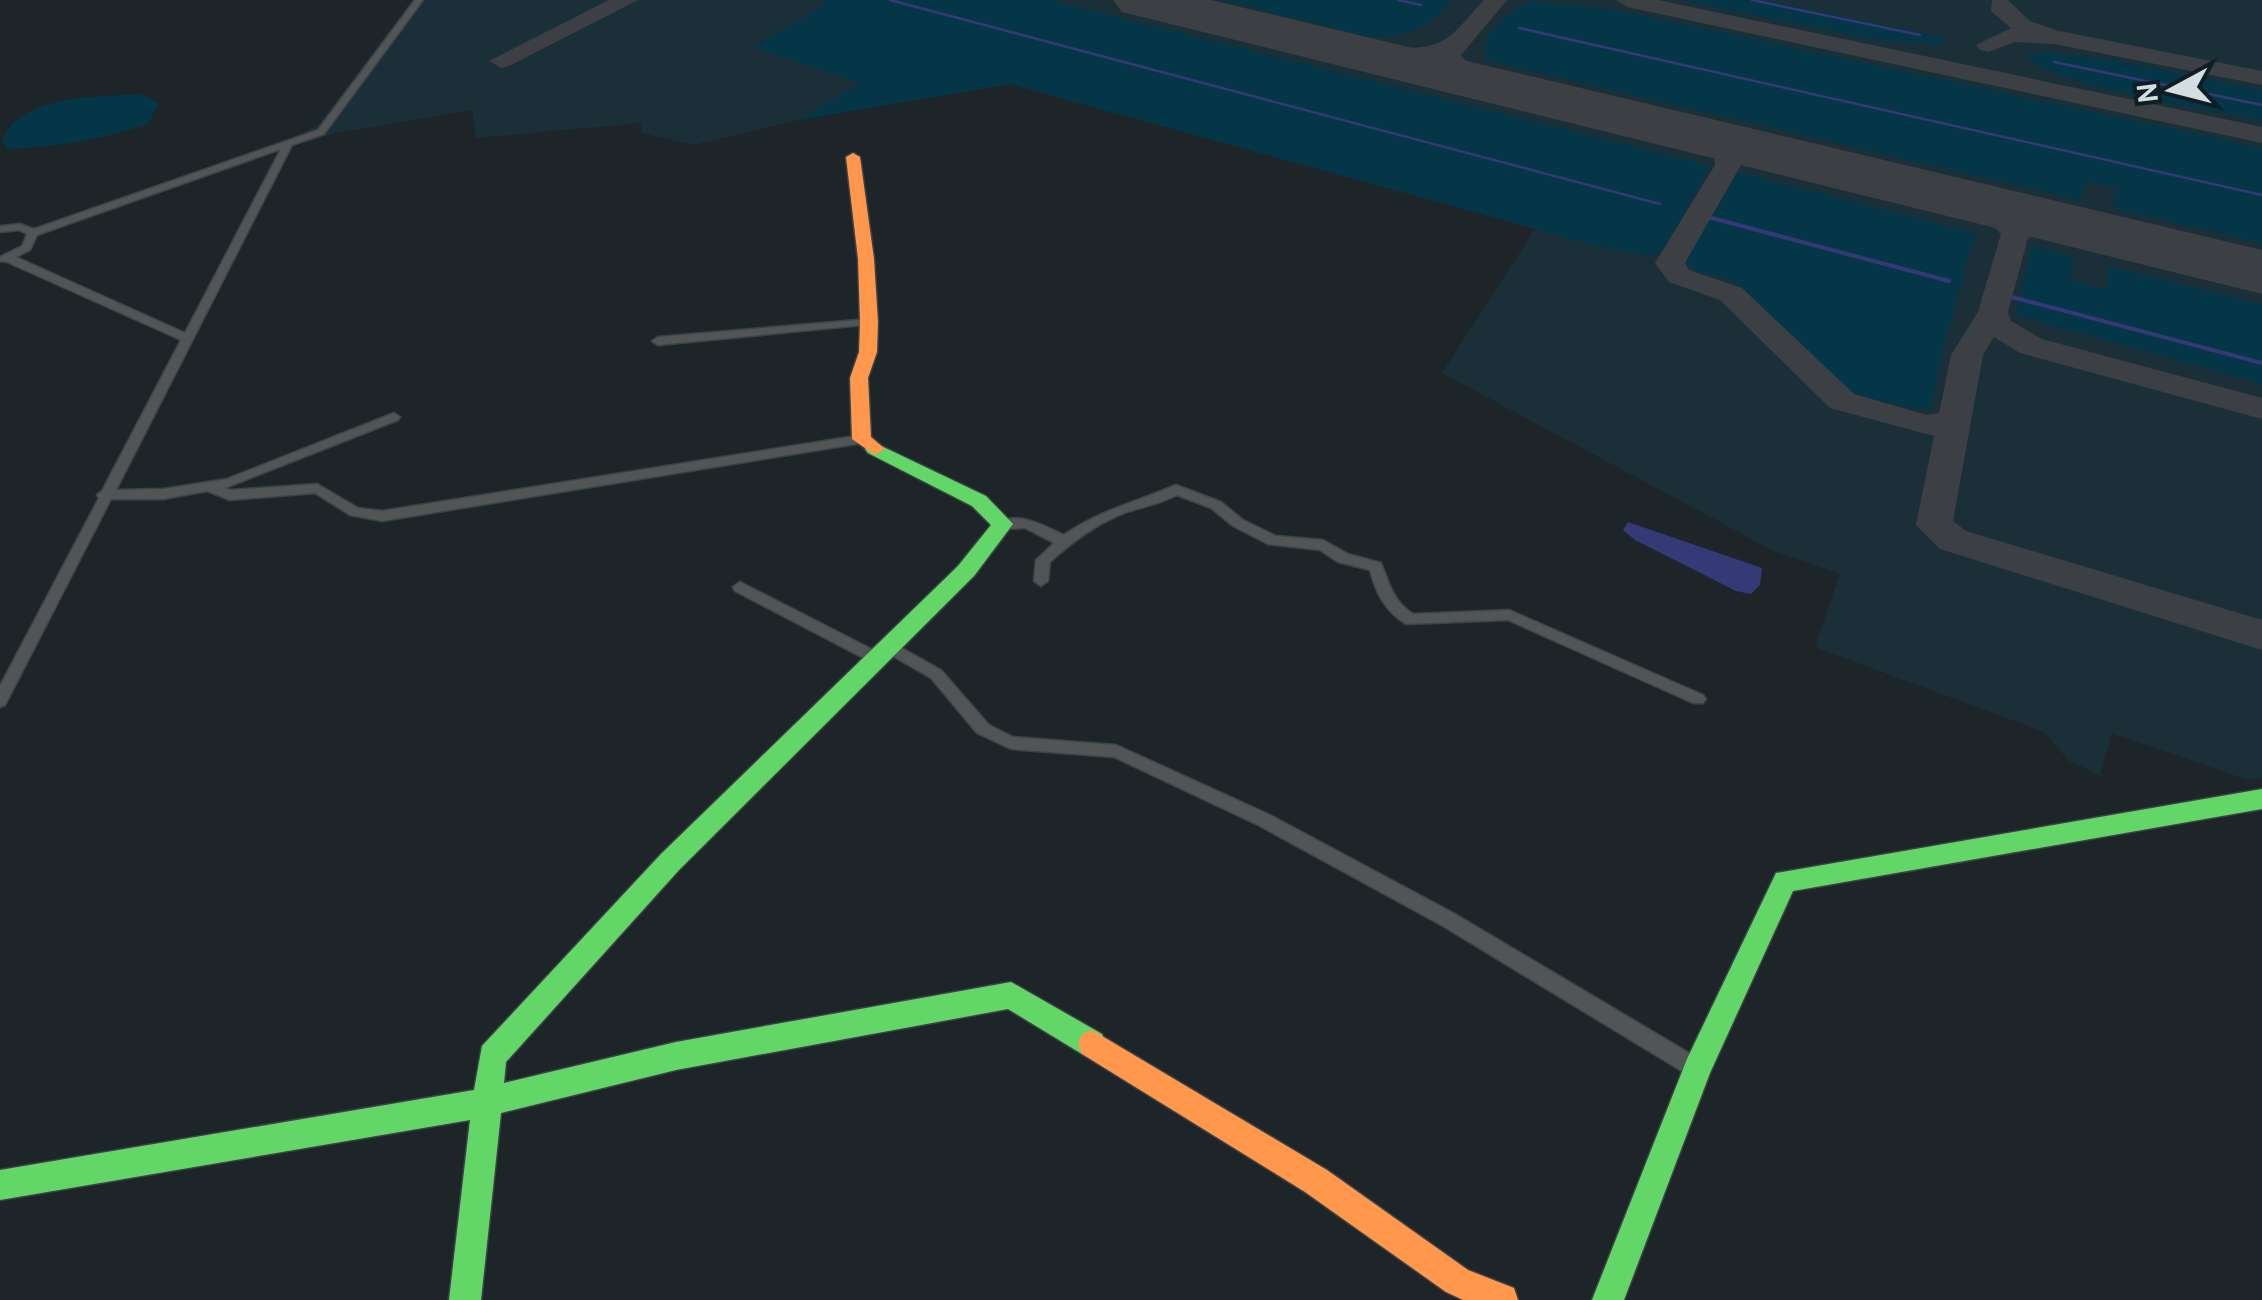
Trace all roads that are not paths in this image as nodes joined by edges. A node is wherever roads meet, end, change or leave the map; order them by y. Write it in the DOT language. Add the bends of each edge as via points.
graph roads {
  1 [pos="419,0"];
  2 [pos="288,146"];
  3 [pos="853,156"];
  4 [pos="0,229"];
  5 [pos="34,233"];
  6 [pos="4,259"];
  7 [pos="869,322"];
  8 [pos="186,338"];
  9 [pos="658,340"];
  10 [pos="394,417"];
  11 [pos="862,439"];
  12 [pos="209,487"];
  13 [pos="104,496"];
  14 [pos="1003,524"];
  15 [pos="1063,541"];
  16 [pos="1042,580"];
  17 [pos="740,587"];
  18 [pos="884,653"];
  19 [pos="1698,700"];
  20 [pos="0,701"];
  21 [pos="2262,799"];
  22 [pos="1697,1069"];
  23 [pos="487,1102"];
  24 [pos="0,1185"];
  25 [pos="465,1300"];
  26 [pos="1502,1300"];
  27 [pos="1608,1300"];
  1 -- 2 [label="street" via="321,132"];
  2 -- 5 [label="street"];
  2 -- 8 [label="street"];
  3 -- 7 [label="street"];
  4 -- 5 [label="street"];
  5 -- 6 [label="street" via="26,248"];
  6 -- 8 [label="street"];
  7 -- 9 [label="street"];
  7 -- 11 [label="street" via="859,378"];
  8 -- 13 [label="street"];
  10 -- 12 [label="street"];
  11 -- 12 [label="street" via="382,516 365,516 317,488 230,495"];
  11 -- 14 [label="street" via="962,493"];
  12 -- 13 [label="street"];
  13 -- 20 [label="street"];
  14 -- 15 [label="street" via="1027,524"];
  14 -- 18 [label="street"];
  15 -- 16 [label="street" via="1044,560"];
  15 -- 19 [label="street" via="1176,489 1192,493 1274,541 1323,545 1376,567 1382,592 1396,613 1411,620 1509,615"];
  17 -- 18 [label="street"];
  18 -- 22 [label="street" via="936,674 983,729 1011,743 1116,751 1264,820 1449,920"];
  18 -- 23 [label="street" via="670,862 492,1056"];
  21 -- 22 [label="street" via="1785,880"];
  22 -- 27 [label="street"];
  23 -- 24 [label="street"];
  23 -- 25 [label="street"];
  23 -- 26 [label="street" via="676,1056 1010,995 1316,1181 1457,1281"];
}
